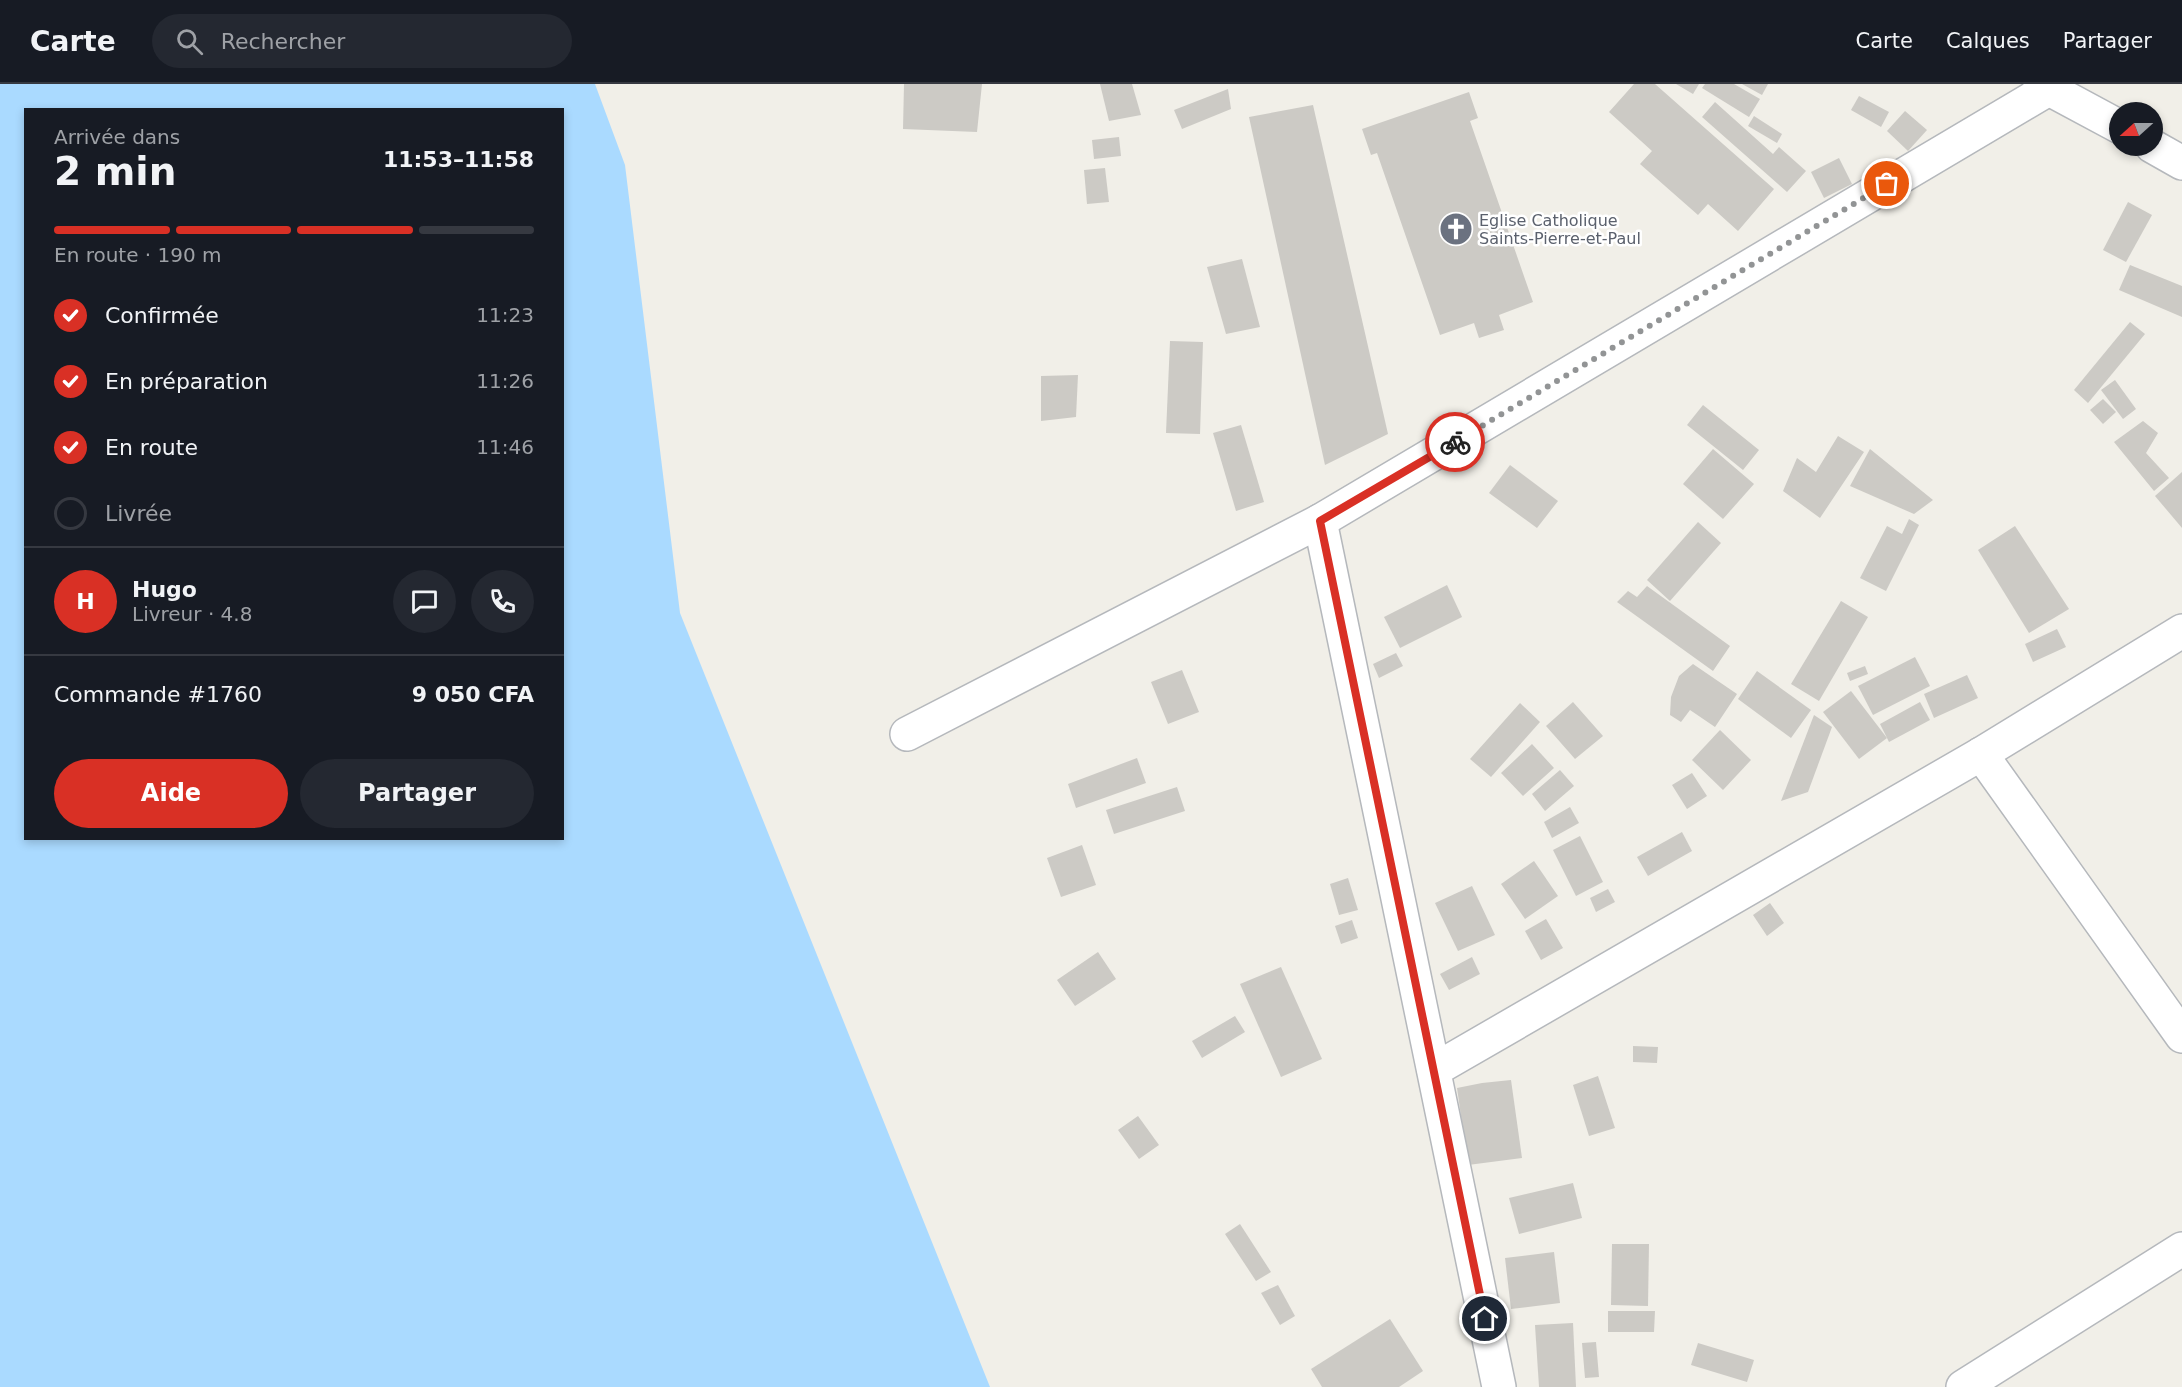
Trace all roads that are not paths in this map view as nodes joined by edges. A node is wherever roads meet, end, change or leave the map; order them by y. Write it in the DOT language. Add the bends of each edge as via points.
graph roads {
  1 [pos="2049,85"];
  2 [pos="2109,120"];
  3 [pos="2163,152"];
  4 [pos="2182,163"];
  5 [pos="1320,521"];
  6 [pos="2182,631"];
  7 [pos="907,734"];
  8 [pos="1981,754"];
  9 [pos="2182,1036"];
  10 [pos="1434,1070"];
  11 [pos="2182,1249"];
  12 [pos="1499,1387"];
  13 [pos="1964,1387"];
  1 -- 2 [label="street"];
  1 -- 5 [label="street"];
  3 -- 4 [label="street"];
  5 -- 7 [label="street"];
  5 -- 10 [label="street"];
  6 -- 8 [label="street"];
  8 -- 9 [label="street"];
  8 -- 10 [label="street"];
  10 -- 12 [label="street"];
  11 -- 13 [label="street"];
}
